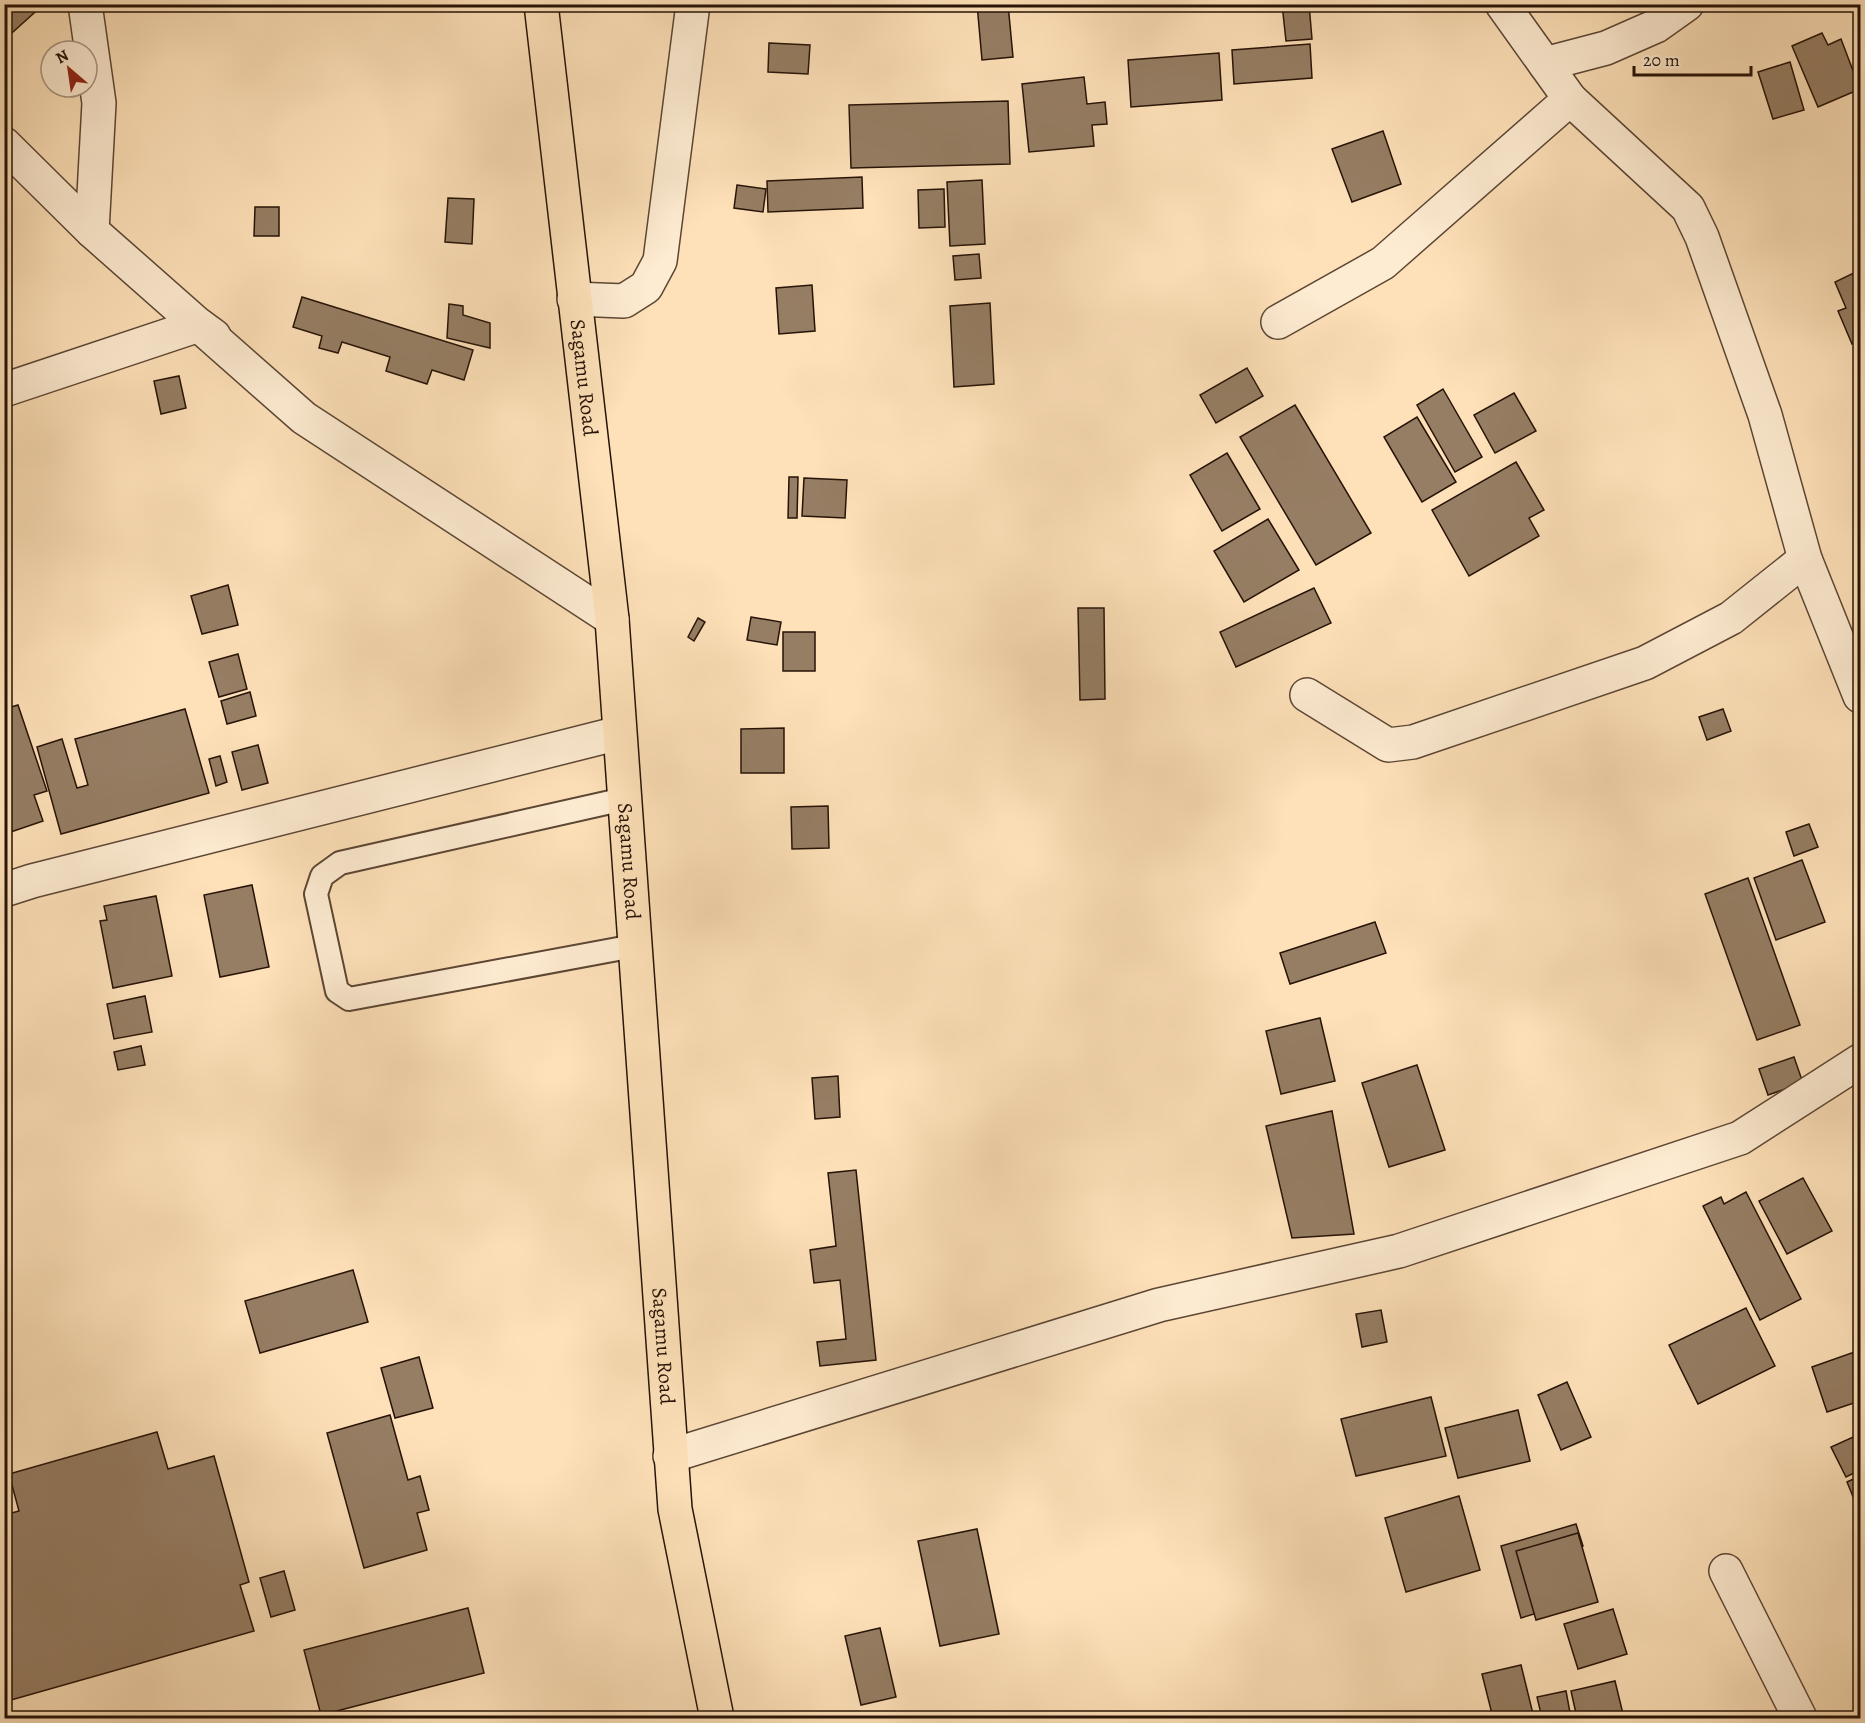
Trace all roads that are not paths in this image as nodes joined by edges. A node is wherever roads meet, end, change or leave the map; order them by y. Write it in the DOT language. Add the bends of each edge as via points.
graph roads {
  1 [pos="85,4"];
  2 [pos="541,4"];
  3 [pos="693,4"];
  4 [pos="1502,4"];
  5 [pos="1688,4"];
  6 [pos="1545,64"];
  7 [pos="1570,99"];
  8 [pos="4,144"];
  9 [pos="92,231"];
  10 [pos="574,299"];
  11 [pos="1278,322"];
  12 [pos="199,326"];
  13 [pos="4,390"];
  14 [pos="1805,559"];
  15 [pos="612,620"];
  16 [pos="1307,695"];
  17 [pos="1860,696"];
  18 [pos="620,734"];
  19 [pos="624,799"];
  20 [pos="4,890"];
  21 [pos="634,946"];
  22 [pos="1860,1061"];
  23 [pos="670,1456"];
  24 [pos="1726,1571"];
  25 [pos="717,1719"];
  26 [pos="1800,1719"];
  1 -- 9 [label="street" via="99,103"];
  2 -- 10 [label="highway, Sagamu Road"];
  3 -- 10 [label="street" via="660,261 646,287 624,301"];
  4 -- 6 [label="street"];
  5 -- 6 [label="street" via="1656,26 1606,48"];
  6 -- 7 [label="street"];
  7 -- 11 [label="street" via="1383,263"];
  7 -- 14 [label="street" via="1688,208 1766,415"];
  8 -- 9 [label="street"];
  9 -- 12 [label="street"];
  10 -- 15 [label="highway, Sagamu Road"];
  12 -- 13 [label="street"];
  12 -- 15 [label="street" via="304,418"];
  14 -- 16 [label="street" via="1731,618 1645,663 1413,742 1388,745"];
  14 -- 17 [label="street"];
  15 -- 18 [label="highway, Sagamu Road"];
  18 -- 19 [label="highway, Sagamu Road"];
  18 -- 20 [label="street"];
  19 -- 21 [label="highway, Sagamu Road"];
  19 -- 21 [label="lane" via="340,863 322,876 316,894 337,991 349,999"];
  21 -- 23 [label="highway, Sagamu Road"];
  22 -- 23 [label="street" via="1740,1138 1638,1172 1400,1251 1159,1305"];
  23 -- 25 [label="highway, Sagamu Road" via="675,1509"];
  24 -- 26 [label="street"];
}
